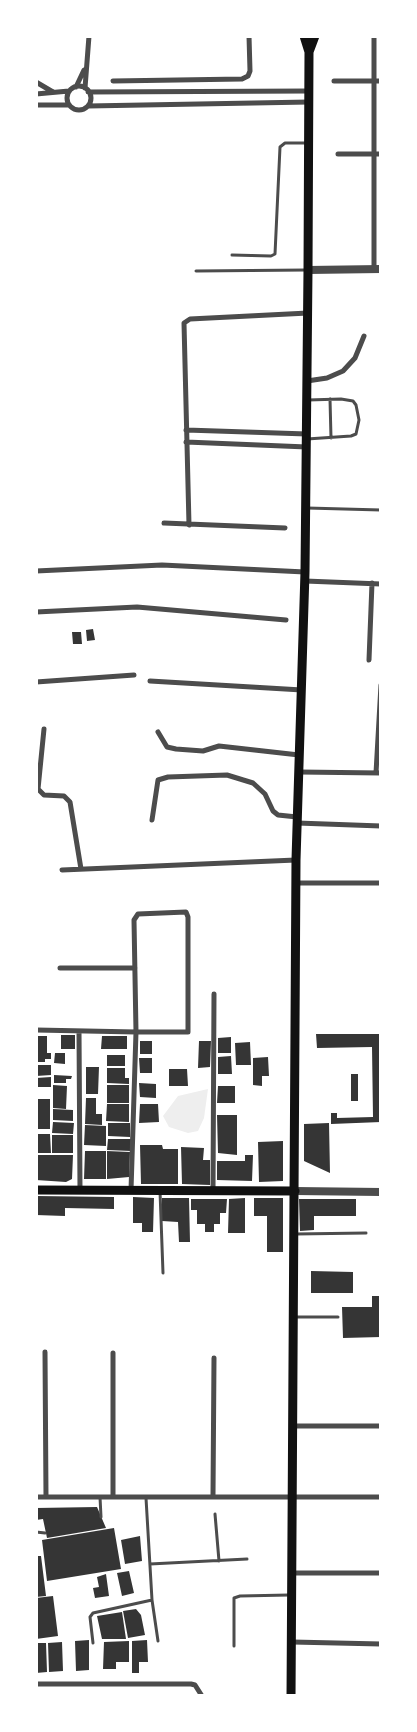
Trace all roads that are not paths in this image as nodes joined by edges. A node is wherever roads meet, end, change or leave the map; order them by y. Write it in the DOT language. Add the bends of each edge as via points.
graph roads {
  1 [pos="89,36"];
  2 [pos="248,36"];
  3 [pos="304,36"];
  4 [pos="315,36"];
  5 [pos="374,36"];
  6 [pos="309,52"];
  7 [pos="86,67"];
  8 [pos="374,81"];
  9 [pos="381,81"];
  10 [pos="36,82"];
  11 [pos="113,82"];
  12 [pos="334,82"];
  13 [pos="76,87"];
  14 [pos="87,90"];
  15 [pos="69,91"];
  16 [pos="309,91"];
  17 [pos="55,93"];
  18 [pos="36,94"];
  19 [pos="309,102"];
  20 [pos="36,105"];
  21 [pos="69,105"];
  22 [pos="88,106"];
  23 [pos="309,143"];
  24 [pos="338,154"];
  25 [pos="374,154"];
  26 [pos="381,154"];
  27 [pos="374,226"];
  28 [pos="381,226"];
  29 [pos="232,255"];
  30 [pos="378,269"];
  31 [pos="308,270"];
  32 [pos="196,271"];
  33 [pos="308,313"];
  34 [pos="364,336"];
  35 [pos="307,381"];
  36 [pos="330,399"];
  37 [pos="307,400"];
  38 [pos="186,430"];
  39 [pos="331,438"];
  40 [pos="307,440"];
  41 [pos="186,442"];
  42 [pos="306,508"];
  43 [pos="381,510"];
  44 [pos="164,523"];
  45 [pos="189,524"];
  46 [pos="285,528"];
  47 [pos="36,571"];
  48 [pos="305,576"];
  49 [pos="372,584"];
  50 [pos="381,584"];
  51 [pos="36,612"];
  52 [pos="286,620"];
  53 [pos="369,660"];
  54 [pos="134,675"];
  55 [pos="150,681"];
  56 [pos="36,682"];
  57 [pos="381,685"];
  58 [pos="302,690"];
  59 [pos="44,729"];
  60 [pos="158,732"];
  61 [pos="299,755"];
  62 [pos="299,772"];
  63 [pos="378,773"];
  64 [pos="152,820"];
  65 [pos="297,820"];
  66 [pos="381,826"];
  67 [pos="296,860"];
  68 [pos="81,869"];
  69 [pos="62,870"];
  70 [pos="296,883"];
  71 [pos="381,883"];
  72 [pos="60,968"];
  73 [pos="135,968"];
  74 [pos="214,994"];
  75 [pos="36,1030"];
  76 [pos="79,1030"];
  77 [pos="136,1032"];
  78 [pos="36,1190"];
  79 [pos="80,1190"];
  80 [pos="131,1190"];
  81 [pos="160,1191"];
  82 [pos="295,1191"];
  83 [pos="213,1192"];
  84 [pos="381,1192"];
  85 [pos="295,1234"];
  86 [pos="366,1234"];
  87 [pos="163,1273"];
  88 [pos="294,1317"];
  89 [pos="338,1317"];
  90 [pos="45,1352"];
  91 [pos="113,1353"];
  92 [pos="214,1358"];
  93 [pos="294,1426"];
  94 [pos="381,1426"];
  95 [pos="100,1496"];
  96 [pos="112,1496"];
  97 [pos="146,1496"];
  98 [pos="213,1496"];
  99 [pos="292,1496"];
  100 [pos="36,1497"];
  101 [pos="46,1497"];
  102 [pos="381,1497"];
  103 [pos="215,1514"];
  104 [pos="101,1517"];
  105 [pos="36,1532"];
  106 [pos="45,1532"];
  107 [pos="247,1559"];
  108 [pos="219,1561"];
  109 [pos="150,1564"];
  110 [pos="381,1573"];
  111 [pos="292,1574"];
  112 [pos="292,1595"];
  113 [pos="152,1600"];
  114 [pos="158,1641"];
  115 [pos="292,1642"];
  116 [pos="93,1643"];
  117 [pos="381,1644"];
  118 [pos="234,1646"];
  119 [pos="36,1684"];
  120 [pos="202,1696"];
  121 [pos="291,1696"];
  1 -- 7 [label="street"];
  2 -- 11 [label="street" via="250,71 242,79"];
  3 -- 6 [label="main road"];
  4 -- 6 [label="main road"];
  5 -- 8 [label="street"];
  6 -- 16 [label="main road"];
  7 -- 13 [label="street"];
  7 -- 14 [label="street"];
  8 -- 9 [label="street"];
  8 -- 12 [label="street"];
  8 -- 25 [label="street"];
  10 -- 17 [label="street"];
  13 -- 14 [label="street"];
  13 -- 15 [label="street"];
  14 -- 16 [label="street"];
  14 -- 22 [label="street"];
  15 -- 17 [label="street"];
  15 -- 21 [label="street"];
  16 -- 19 [label="main road"];
  17 -- 18 [label="street"];
  19 -- 22 [label="street"];
  19 -- 23 [label="main road"];
  20 -- 21 [label="street"];
  21 -- 22 [label="street" via="79,110"];
  23 -- 29 [label="lane" via="285,143 280,147 275,254"];
  23 -- 31 [label="main road"];
  24 -- 25 [label="street"];
  25 -- 26 [label="street"];
  25 -- 27 [label="street"];
  27 -- 28 [label="street"];
  27 -- 30 [label="street"];
  30 -- 31 [label="street"];
  31 -- 32 [label="lane"];
  31 -- 33 [label="main road"];
  33 -- 35 [label="main road"];
  33 -- 38 [label="street" via="190,319 184,323"];
  34 -- 35 [label="street" via="355,358 343,371"];
  35 -- 37 [label="main road"];
  36 -- 37 [label="lane"];
  36 -- 39 [label="lane"];
  36 -- 39 [label="lane" via="353,401 359,420 356,434"];
  37 -- 40 [label="main road"];
  38 -- 40 [label="street"];
  38 -- 41 [label="street"];
  39 -- 40 [label="lane"];
  40 -- 41 [label="street"];
  40 -- 42 [label="main road"];
  41 -- 45 [label="street"];
  42 -- 43 [label="lane"];
  42 -- 48 [label="main road"];
  44 -- 45 [label="street"];
  45 -- 46 [label="street"];
  47 -- 48 [label="street" via="162,566"];
  48 -- 49 [label="street"];
  48 -- 58 [label="main road"];
  49 -- 50 [label="street"];
  49 -- 53 [label="street"];
  51 -- 52 [label="street" via="137,607"];
  54 -- 56 [label="street"];
  55 -- 58 [label="street"];
  57 -- 63 [label="street"];
  58 -- 61 [label="main road"];
  59 -- 68 [label="street" via="38,789 44,795 64,796 70,802"];
  60 -- 61 [label="street" via="167,747 176,749 203,750 219,746"];
  61 -- 62 [label="main road"];
  62 -- 63 [label="street"];
  62 -- 65 [label="main road"];
  64 -- 65 [label="street" via="158,780 227,775 253,783 264,794 273,811"];
  65 -- 66 [label="street"];
  65 -- 67 [label="main road"];
  67 -- 68 [label="street"];
  67 -- 70 [label="main road"];
  68 -- 69 [label="street"];
  70 -- 71 [label="street"];
  70 -- 82 [label="main road"];
  72 -- 73 [label="street"];
  73 -- 77 [label="street"];
  73 -- 77 [label="street" via="135,916 186,912 188,1032"];
  74 -- 83 [label="street"];
  75 -- 76 [label="street"];
  76 -- 77 [label="street"];
  76 -- 79 [label="street"];
  77 -- 80 [label="street"];
  78 -- 79 [label="main road"];
  79 -- 80 [label="main road"];
  80 -- 81 [label="main road"];
  81 -- 83 [label="main road"];
  81 -- 87 [label="lane"];
  82 -- 83 [label="main road"];
  82 -- 84 [label="street"];
  82 -- 85 [label="main road"];
  85 -- 86 [label="lane"];
  85 -- 88 [label="main road"];
  88 -- 89 [label="lane"];
  88 -- 93 [label="main road"];
  90 -- 101 [label="street"];
  91 -- 96 [label="street"];
  92 -- 98 [label="street"];
  93 -- 94 [label="street"];
  93 -- 99 [label="main road"];
  95 -- 96 [label="street"];
  95 -- 101 [label="street"];
  95 -- 104 [label="lane"];
  96 -- 97 [label="street"];
  97 -- 98 [label="street"];
  97 -- 109 [label="lane"];
  98 -- 99 [label="street"];
  99 -- 102 [label="street"];
  99 -- 111 [label="main road"];
  100 -- 101 [label="street"];
  103 -- 108 [label="lane"];
  105 -- 106 [label="lane"];
  107 -- 108 [label="lane"];
  108 -- 109 [label="lane"];
  109 -- 113 [label="lane"];
  110 -- 111 [label="street"];
  111 -- 112 [label="main road"];
  112 -- 115 [label="main road"];
  112 -- 118 [label="lane" via="234,1598"];
  113 -- 114 [label="lane"];
  113 -- 116 [label="lane" via="93,1613 90,1617"];
  115 -- 117 [label="street"];
  115 -- 121 [label="main road"];
  119 -- 120 [label="street" via="191,1684"];
}
